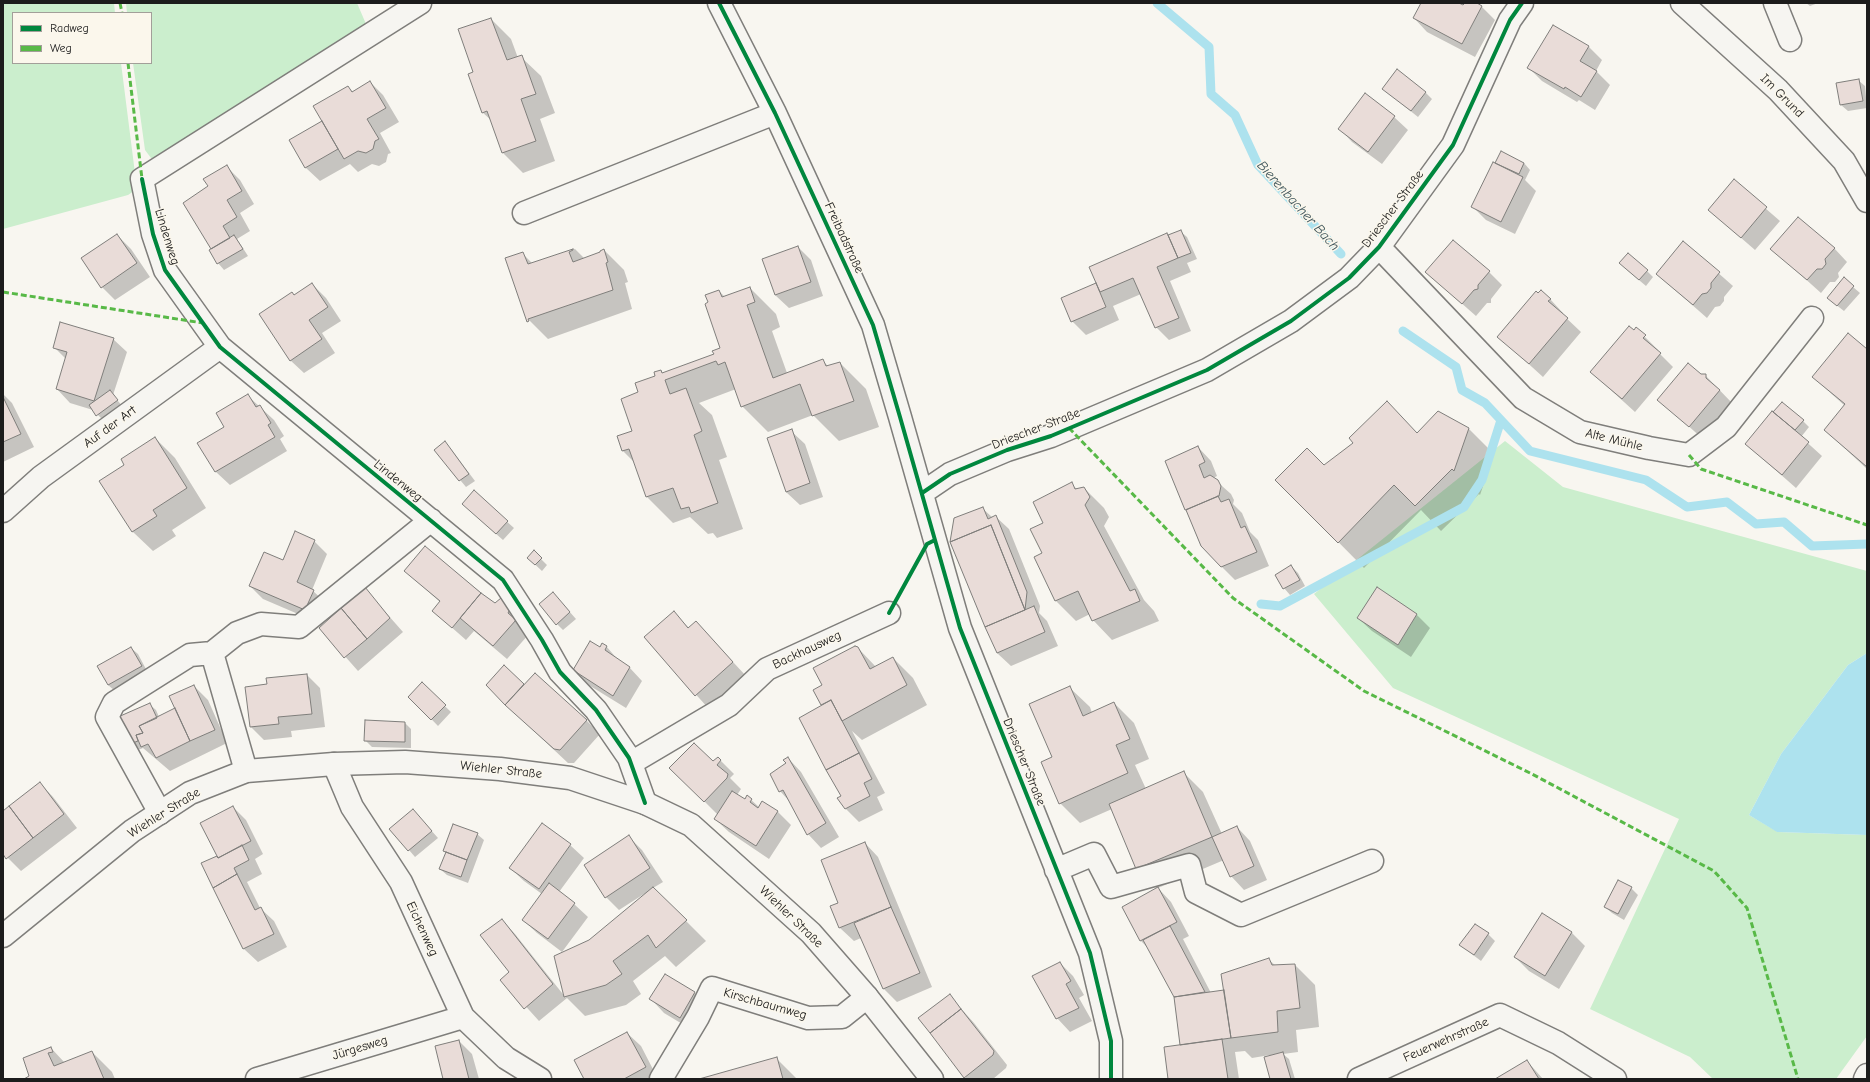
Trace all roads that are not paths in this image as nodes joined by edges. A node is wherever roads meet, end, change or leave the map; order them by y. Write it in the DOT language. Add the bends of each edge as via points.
graph roads {
  1 [pos="420,3"];
  2 [pos="719,3"];
  3 [pos="1522,3"];
  4 [pos="1682,3"];
  5 [pos="1775,3"];
  6 [pos="1790,40"];
  7 [pos="775,113"];
  8 [pos="1867,201"];
  9 [pos="524,213"];
  10 [pos="1379,247"];
  11 [pos="1812,318"];
  12 [pos="220,347"];
  13 [pos="922,493"];
  14 [pos="3,511"];
  15 [pos="431,520"];
  16 [pos="889,613"];
  17 [pos="212,653"];
  18 [pos="631,763"];
  19 [pos="334,764"];
  20 [pos="246,771"];
  21 [pos="645,803"];
  22 [pos="160,813"];
  23 [pos="1372,861"];
  24 [pos="1056,870"];
  25 [pos="3,936"];
  26 [pos="867,997"];
  27 [pos="463,1018"];
  28 [pos="1867,1075"];
  29 [pos="530,1076"];
  30 [pos="257,1079"];
  31 [pos="661,1079"];
  32 [pos="932,1079"];
  33 [pos="1111,1079"];
  34 [pos="1359,1079"];
  35 [pos="1615,1079"];
  36 [pos="1865,1079"];
  1 -- 12 [label="street, Lindenweg" via="142,179 153,234 165,270"];
  2 -- 7 [label="street, Freibadstraße"];
  3 -- 10 [label="street, Driescher Straße" via="1510,20 1453,145"];
  4 -- 8 [label="street, Im Grund" via="1778,90 1844,161"];
  5 -- 6 [label="street"];
  7 -- 9 [label="street"];
  7 -- 13 [label="street, Freibadstraße" via="872,325"];
  10 -- 11 [label="street, Alte Mühle" via="1523,398 1580,432 1689,455 1726,427"];
  10 -- 13 [label="street, Driescher Straße" via="1349,278 1291,321 1207,370 1051,436 1007,450 950,474"];
  12 -- 14 [label="street, Auf der Art" via="41,477"];
  12 -- 15 [label="street, Lindenweg"];
  13 -- 24 [label="street, Driescher Straße" via="960,628"];
  15 -- 17 [label="street" via="299,627 261,624 237,633"];
  15 -- 18 [label="street, Lindenweg" via="503,580 560,672 596,710"];
  16 -- 18 [label="street, Backhausweg" via="766,669 729,705"];
  17 -- 20 [label="street"];
  17 -- 22 [label="street" via="190,655 156,675 114,703 107,717"];
  18 -- 21 [label="street, Lindenweg"];
  19 -- 20 [label="street, Wiehler Straße"];
  19 -- 21 [label="street, Wiehler Straße" via="405,762 500,769 570,778"];
  19 -- 27 [label="street, Eichenweg" via="352,807 401,882"];
  20 -- 22 [label="street, Wiehler Straße" via="190,793"];
  21 -- 26 [label="street, Wiehler Straße" via="691,825 811,933"];
  22 -- 25 [label="street, Wiehler Straße" via="132,831"];
  23 -- 24 [label="street" via="1241,915 1196,892 1189,865 1111,887 1094,854"];
  24 -- 33 [label="street, Driescher Straße" via="1090,953 1111,1041"];
  26 -- 31 [label="street, Kirschbaumweg" via="842,1017 808,1018 712,988"];
  26 -- 32 [label="street, Wiehler Straße"];
  27 -- 29 [label="street, Eichenweg" via="506,1058"];
  27 -- 30 [label="street, Jürgesweg"];
  28 -- 36 [label="street"];
  34 -- 35 [label="street, Feuerwehrstraße" via="1500,1015 1558,1043"];
}
